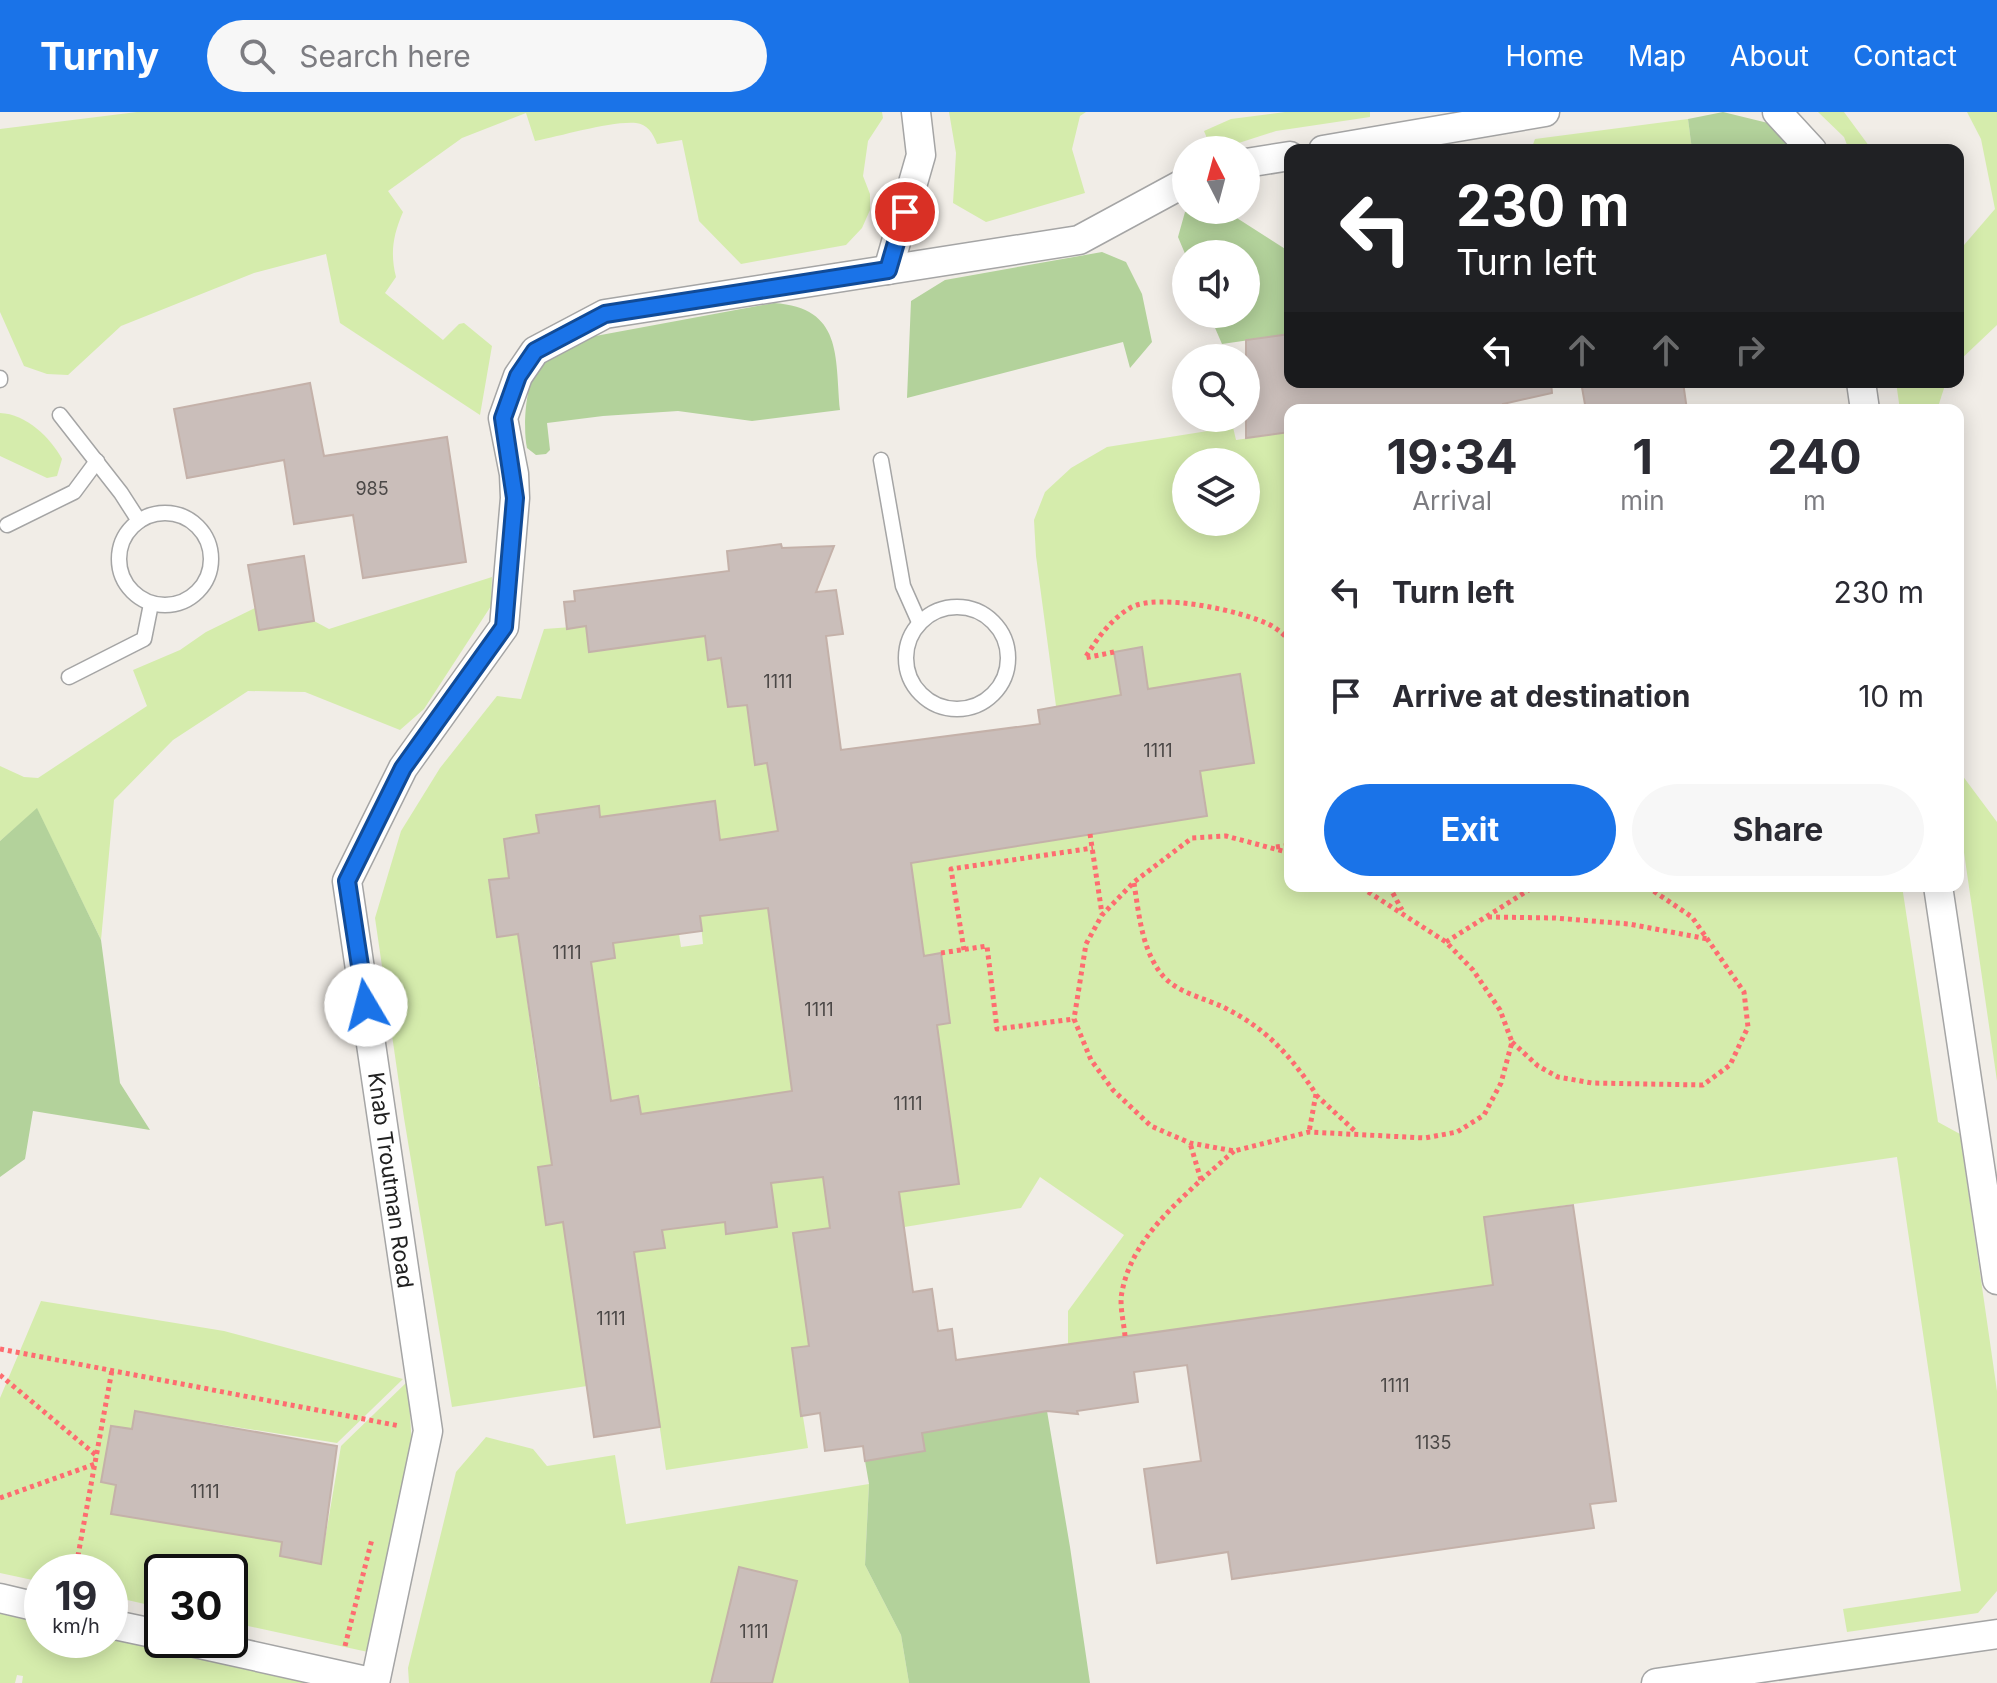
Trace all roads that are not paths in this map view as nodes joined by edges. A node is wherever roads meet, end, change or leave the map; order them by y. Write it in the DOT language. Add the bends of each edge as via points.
graph roads {
  1 [pos="916,112"];
  2 [pos="1545,112"];
  3 [pos="1777,112"];
  4 [pos="1358,144"];
  5 [pos="1806,144"];
  6 [pos="1284,157"];
  7 [pos="1260,161"];
  8 [pos="1172,190"];
  9 [pos="888,270"];
  10 [pos="60,415"];
  11 [pos="881,460"];
  12 [pos="97,461"];
  13 [pos="139,521"];
  14 [pos="7,525"];
  15 [pos="151,604"];
  16 [pos="919,622"];
  17 [pos="69,677"];
  18 [pos="1939,892"];
  19 [pos="1997,1280"];
  20 [pos="0,1598"];
  21 [pos="24,1604"];
  22 [pos="1997,1634"];
  23 [pos="248,1654"];
  24 [pos="375,1683"];
  25 [pos="1656,1683"];
  1 -- 9 [label="street" via="921,155"];
  2 -- 4 [label="street"];
  3 -- 5 [label="street"];
  6 -- 7 [label="street"];
  8 -- 9 [label="street, Knab Troutman Road" via="1079,240"];
  9 -- 24 [label="street, Knab Troutman Road" via="605,314 535,351 518,376 503,418 515,498 504,627 403,768 347,881 428,1431"];
  10 -- 12 [label="lane"];
  11 -- 16 [label="lane" via="903,586"];
  12 -- 13 [label="lane"];
  12 -- 14 [label="lane" via="74,492"];
  13 -- 15 [label="lane" via="122,544 121,573 128,587"];
  13 -- 15 [label="lane" via="153,514 185,517 207,538 212,554 205,584 194,596 166,606"];
  15 -- 17 [label="lane" via="144,639"];
  16 -- 16 [label="lane" via="948,607 966,607 996,624 1008,657 998,689 968,708 943,707 922,696 911,683 905,652"];
  18 -- 19 [label="street"];
  20 -- 21 [label="street"];
  22 -- 25 [label="street"];
  23 -- 24 [label="street"];
}
